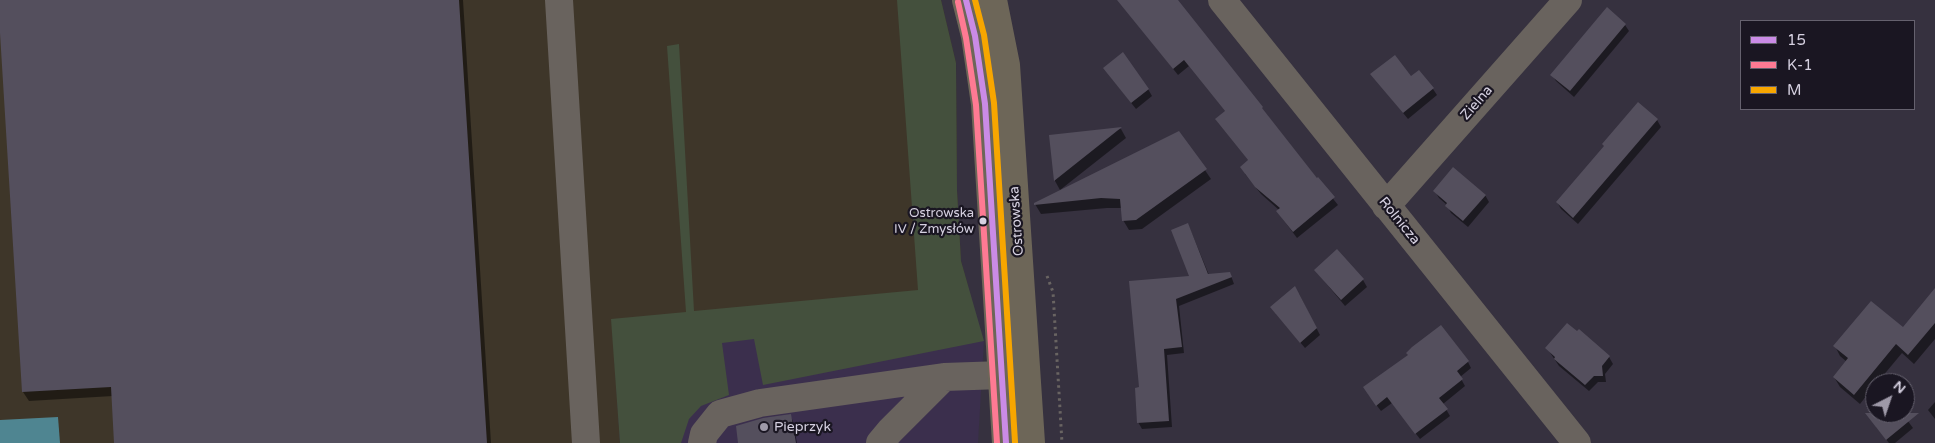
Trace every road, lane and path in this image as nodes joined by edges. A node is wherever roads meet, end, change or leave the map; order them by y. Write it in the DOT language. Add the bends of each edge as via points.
graph roads {
  1 [pos="559,0"];
  2 [pos="966,0"];
  3 [pos="993,0"];
  4 [pos="1222,0"];
  5 [pos="1568,0"];
  6 [pos="1386,206"];
  7 [pos="1002,375"];
  8 [pos="944,377"];
  9 [pos="586,443"];
  10 [pos="702,443"];
  11 [pos="880,443"];
  12 [pos="1006,443"];
  13 [pos="1031,443"];
  14 [pos="1577,443"];
  1 -- 9 [label="street"];
  2 -- 7 [label="main road, Ostrowska" via="985,104"];
  3 -- 13 [label="main road, Ostrowska" via="1007,75"];
  4 -- 6 [label="street, Rolnicza"];
  5 -- 6 [label="street, Zielna"];
  6 -- 14 [label="street, Rolnicza"];
  7 -- 8 [label="street"];
  7 -- 12 [label="main road, Ostrowska"];
  8 -- 10 [label="street" via="760,403 720,414 704,434"];
  8 -- 11 [label="street"];
}
